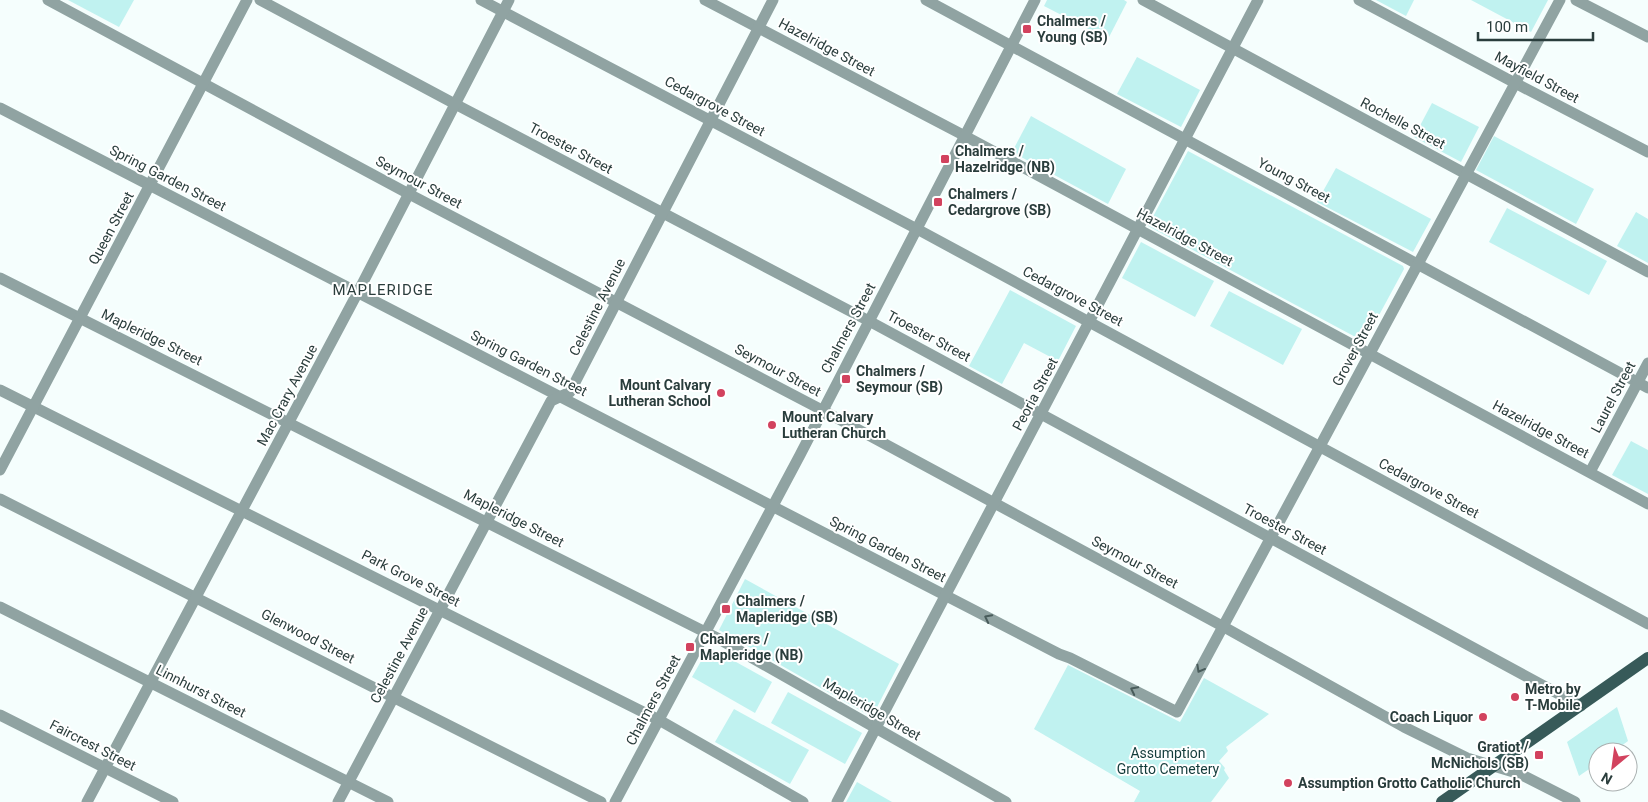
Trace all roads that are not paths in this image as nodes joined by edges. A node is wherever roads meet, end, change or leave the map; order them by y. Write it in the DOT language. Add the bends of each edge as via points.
graph roads {
  1 [pos="48,0"];
  2 [pos="247,0"];
  3 [pos="260,0"];
  4 [pos="480,0"];
  5 [pos="509,0"];
  6 [pos="705,0"];
  7 [pos="773,0"];
  8 [pos="926,0"];
  9 [pos="1036,0"];
  10 [pos="1143,0"];
  11 [pos="1258,0"];
  12 [pos="1359,0"];
  13 [pos="1560,0"];
  14 [pos="1576,0"];
  15 [pos="503,12"];
  16 [pos="759,28"];
  17 [pos="1648,37"];
  18 [pos="1012,45"];
  19 [pos="1233,48"];
  20 [pos="204,83"];
  21 [pos="1515,83"];
  22 [pos="455,104"];
  23 [pos="0,108"];
  24 [pos="711,120"];
  25 [pos="965,136"];
  26 [pos="1186,138"];
  27 [pos="1648,152"];
  28 [pos="1466,173"];
  29 [pos="150,185"];
  30 [pos="409,194"];
  31 [pos="663,213"];
  32 [pos="917,229"];
  33 [pos="1138,229"];
  34 [pos="1418,264"];
  35 [pos="1648,272"];
  36 [pos="0,278"];
  37 [pos="358,292"];
  38 [pos="617,302"];
  39 [pos="81,318"];
  40 [pos="869,321"];
  41 [pos="1090,322"];
  42 [pos="1369,354"];
  43 [pos="1648,363"];
  44 [pos="1643,385"];
  45 [pos="0,390"];
  46 [pos="561,396"];
  47 [pos="34,406"];
  48 [pos="822,410"];
  49 [pos="1042,414"];
  50 [pos="289,422"];
  51 [pos="1320,446"];
  52 [pos="0,470"];
  53 [pos="1590,472"];
  54 [pos="0,500"];
  55 [pos="995,503"];
  56 [pos="1648,504"];
  57 [pos="773,506"];
  58 [pos="242,511"];
  59 [pos="487,521"];
  60 [pos="1271,538"];
  61 [pos="947,596"];
  62 [pos="196,597"];
  63 [pos="0,607"];
  64 [pos="440,610"];
  65 [pos="1648,624"];
  66 [pos="1224,627"];
  67 [pos="706,632"];
  68 [pos="1648,658"];
  69 [pos="151,683"];
  70 [pos="394,696"];
  71 [pos="1580,706"];
  72 [pos="1177,712"];
  73 [pos="0,715"];
  74 [pos="659,720"];
  75 [pos="876,729"];
  76 [pos="1494,766"];
  77 [pos="105,768"];
  78 [pos="349,782"];
  79 [pos="87,802"];
  80 [pos="174,802"];
  81 [pos="338,802"];
  82 [pos="388,802"];
  83 [pos="601,802"];
  84 [pos="615,802"];
  85 [pos="803,802"];
  86 [pos="837,802"];
  87 [pos="1006,802"];
  88 [pos="1442,802"];
  89 [pos="1575,802"];
  1 -- 20 [label="street, Seymour Street"];
  2 -- 20 [label="street, Queen Street"];
  3 -- 22 [label="street, Troester Street"];
  4 -- 15 [label="street, Cedargrove Street"];
  5 -- 15 [label="street, Mac Crary Avenue"];
  6 -- 16 [label="street, Hazelridge Street"];
  7 -- 16 [label="street, Celestine Avenue"];
  8 -- 18 [label="street, Young Street"];
  9 -- 18 [label="street, Chalmers Street"];
  10 -- 19 [label="street, Rochelle Street"];
  11 -- 19 [label="street, Peoria Street"];
  12 -- 21 [label="street, Mayfield Street"];
  13 -- 21 [label="street, Grover Street"];
  14 -- 17 [label="street"];
  15 -- 22 [label="street, Mac Crary Avenue"];
  15 -- 24 [label="street, Cedargrove Street"];
  16 -- 24 [label="street, Celestine Avenue"];
  16 -- 25 [label="street, Hazelridge Street"];
  18 -- 25 [label="street, Chalmers Street"];
  18 -- 26 [label="street, Young Street"];
  19 -- 26 [label="street, Peoria Street"];
  19 -- 28 [label="street, Rochelle Street"];
  20 -- 29 [label="street, Queen Street"];
  20 -- 30 [label="street, Seymour Street"];
  21 -- 27 [label="street, Mayfield Street"];
  21 -- 28 [label="street, Grover Street"];
  22 -- 30 [label="street, Mac Crary Avenue"];
  22 -- 31 [label="street, Troester Street"];
  23 -- 29 [label="street, Spring Garden Street"];
  24 -- 31 [label="street, Celestine Avenue"];
  24 -- 32 [label="street, Cedargrove Street"];
  25 -- 32 [label="street, Chalmers Street"];
  25 -- 33 [label="street, Hazelridge Street"];
  26 -- 33 [label="street, Peoria Street"];
  26 -- 34 [label="street, Young Street"];
  28 -- 34 [label="street, Grover Street"];
  28 -- 35 [label="street, Rochelle Street"];
  29 -- 37 [label="street, Spring Garden Street"];
  29 -- 39 [label="street, Queen Street"];
  30 -- 37 [label="street, Mac Crary Avenue"];
  30 -- 38 [label="street, Seymour Street"];
  31 -- 38 [label="street, Celestine Avenue"];
  31 -- 40 [label="street, Troester Street"];
  32 -- 40 [label="street, Chalmers Street"];
  32 -- 41 [label="street, Cedargrove Street"];
  33 -- 41 [label="street, Peoria Street"];
  33 -- 42 [label="street, Hazelridge Street"];
  34 -- 42 [label="street, Grover Street"];
  34 -- 44 [label="street, Young Street"];
  36 -- 39 [label="street, Mapleridge Street"];
  37 -- 46 [label="street, Spring Garden Street"];
  37 -- 50 [label="street, Mac Crary Avenue"];
  38 -- 46 [label="street, Celestine Avenue" via="570,392"];
  38 -- 48 [label="street, Seymour Street"];
  39 -- 47 [label="street, Queen Street"];
  39 -- 50 [label="street, Mapleridge Street"];
  40 -- 48 [label="street, Chalmers Street"];
  40 -- 49 [label="street, Troester Street"];
  41 -- 49 [label="street, Peoria Street"];
  41 -- 51 [label="street, Cedargrove Street"];
  42 -- 51 [label="street, Grover Street"];
  42 -- 53 [label="street, Hazelridge Street"];
  43 -- 44 [label="street, Laurel Street"];
  44 -- 53 [label="street, Laurel Street"];
  45 -- 47 [label="street, Park Grove Street"];
  46 -- 57 [label="street, Spring Garden Street"];
  46 -- 59 [label="street, Celestine Avenue" via="551,401"];
  47 -- 52 [label="street, Queen Street"];
  47 -- 58 [label="street, Park Grove Street"];
  48 -- 55 [label="street, Seymour Street"];
  48 -- 57 [label="street, Chalmers Street"];
  49 -- 55 [label="street, Peoria Street"];
  49 -- 60 [label="street, Troester Street"];
  50 -- 58 [label="street, Mac Crary Avenue"];
  50 -- 59 [label="street, Mapleridge Street"];
  51 -- 60 [label="street, Grover Street"];
  51 -- 65 [label="street, Cedargrove Street"];
  53 -- 56 [label="street, Hazelridge Street"];
  54 -- 62 [label="street, Glenwood Street"];
  55 -- 61 [label="street, Peoria Street"];
  55 -- 66 [label="street, Seymour Street"];
  57 -- 61 [label="street, Spring Garden Street"];
  57 -- 67 [label="street, Chalmers Street"];
  58 -- 62 [label="street, Mac Crary Avenue"];
  58 -- 64 [label="street, Park Grove Street"];
  59 -- 64 [label="street, Celestine Avenue"];
  59 -- 67 [label="street, Mapleridge Street"];
  60 -- 66 [label="street, Grover Street"];
  60 -- 71 [label="street, Troester Street"];
  72 -- 61 [label="street, Spring Garden Street, one-way"];
  61 -- 75 [label="street, Peoria Street"];
  62 -- 69 [label="street, Mac Crary Avenue"];
  62 -- 70 [label="street, Glenwood Street"];
  63 -- 69 [label="street, Linnhurst Street"];
  64 -- 70 [label="street, Celestine Avenue"];
  64 -- 74 [label="street, Park Grove Street"];
  66 -- 72 [label="street, Grover Street, one-way"];
  66 -- 76 [label="street, Seymour Street" via="1404,727 1467,758"];
  67 -- 74 [label="street, Chalmers Street"];
  67 -- 75 [label="street, Mapleridge Street"];
  68 -- 71 [label="main road"];
  69 -- 77 [label="street, Mac Crary Avenue"];
  69 -- 78 [label="street, Linnhurst Street"];
  70 -- 78 [label="street, Celestine Avenue"];
  70 -- 83 [label="street, Glenwood Street"];
  71 -- 76 [label="main road"];
  73 -- 77 [label="street, Faircrest Street"];
  74 -- 84 [label="street, Chalmers Street"];
  74 -- 85 [label="street, Park Grove Street"];
  75 -- 86 [label="street, Peoria Street"];
  75 -- 87 [label="street, Mapleridge Street"];
  76 -- 88 [label="main road"];
  76 -- 89 [label="street, Seymour Street" via="1520,774"];
  77 -- 79 [label="street, Mac Crary Avenue"];
  77 -- 80 [label="street, Faircrest Street"];
  78 -- 81 [label="street, Celestine Avenue"];
  78 -- 82 [label="street, Linnhurst Street"];
}
